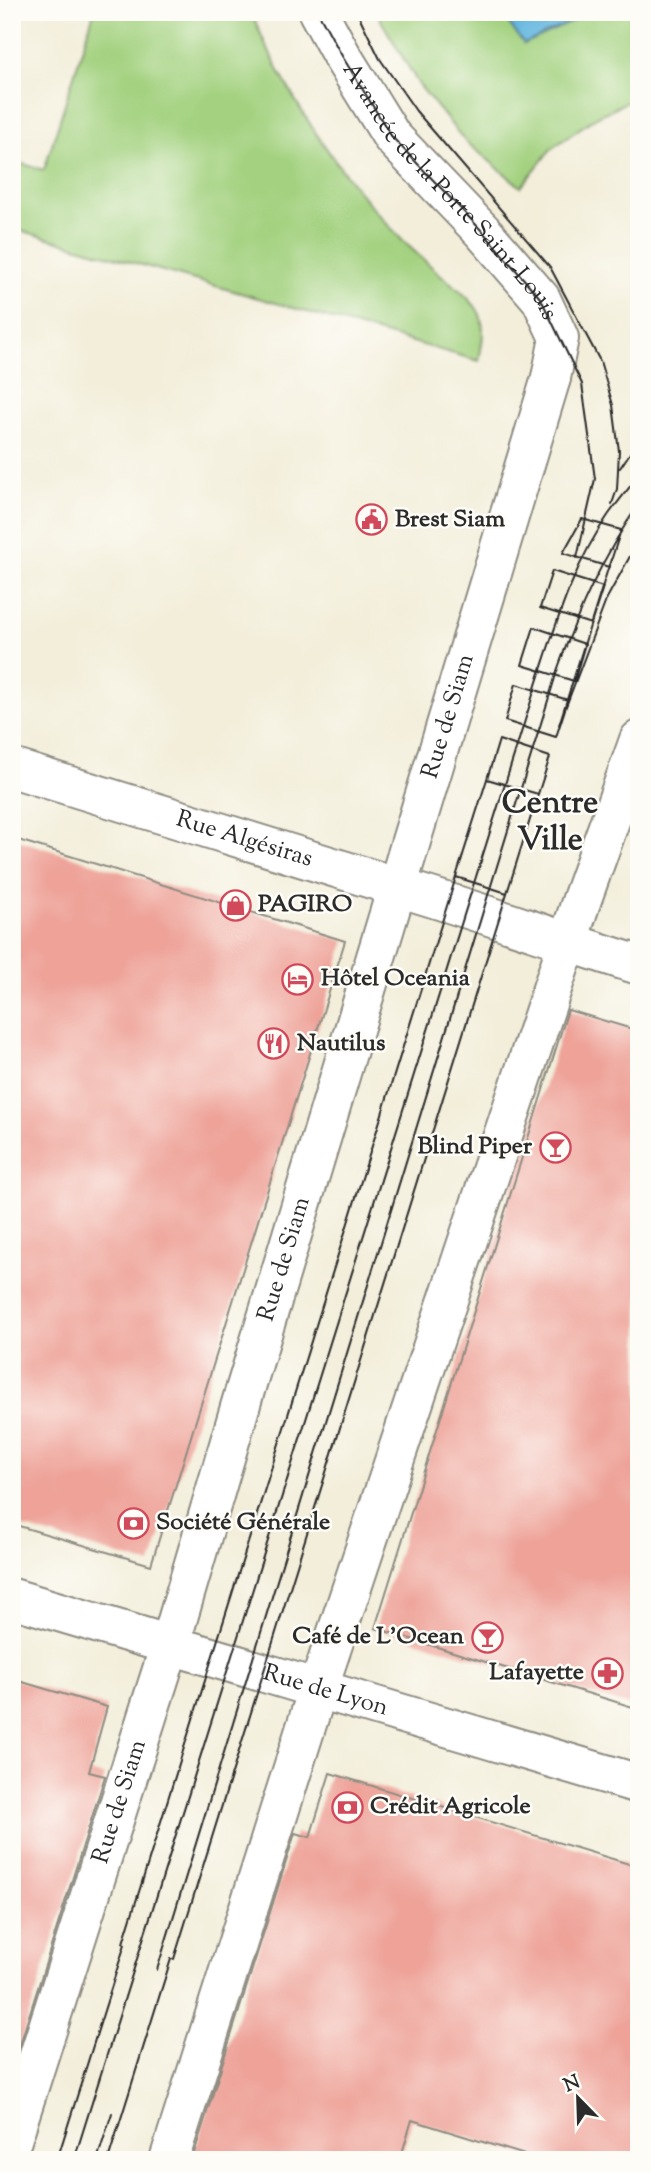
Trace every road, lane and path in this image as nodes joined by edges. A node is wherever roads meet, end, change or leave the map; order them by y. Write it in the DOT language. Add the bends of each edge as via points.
graph roads {
  1 [pos="318,12"];
  2 [pos="551,378"];
  3 [pos="639,740"];
  4 [pos="12,768"];
  5 [pos="396,888"];
  6 [pos="567,943"];
  7 [pos="639,965"];
  8 [pos="12,1598"];
  9 [pos="170,1645"];
  10 [pos="318,1689"];
  11 [pos="639,1784"];
  12 [pos="12,2140"];
  13 [pos="169,2160"];
  1 -- 2 [label="street, Avancée de la Porte Saint-Louis" via="393,137 541,299 559,338"];
  2 -- 5 [label="street, Rue de Siam"];
  3 -- 6 [label="street"];
  4 -- 5 [label="street, Rue Algésiras"];
  5 -- 6 [label="street, Rue Algésiras"];
  5 -- 9 [label="street, Rue de Siam"];
  6 -- 7 [label="street, Rue Algésiras"];
  6 -- 10 [label="street"];
  8 -- 9 [label="street, Rue de Lyon"];
  9 -- 10 [label="street, Rue de Lyon"];
  9 -- 12 [label="street, Rue de Siam"];
  10 -- 11 [label="street, Rue de Lyon"];
  10 -- 13 [label="street"];
}
